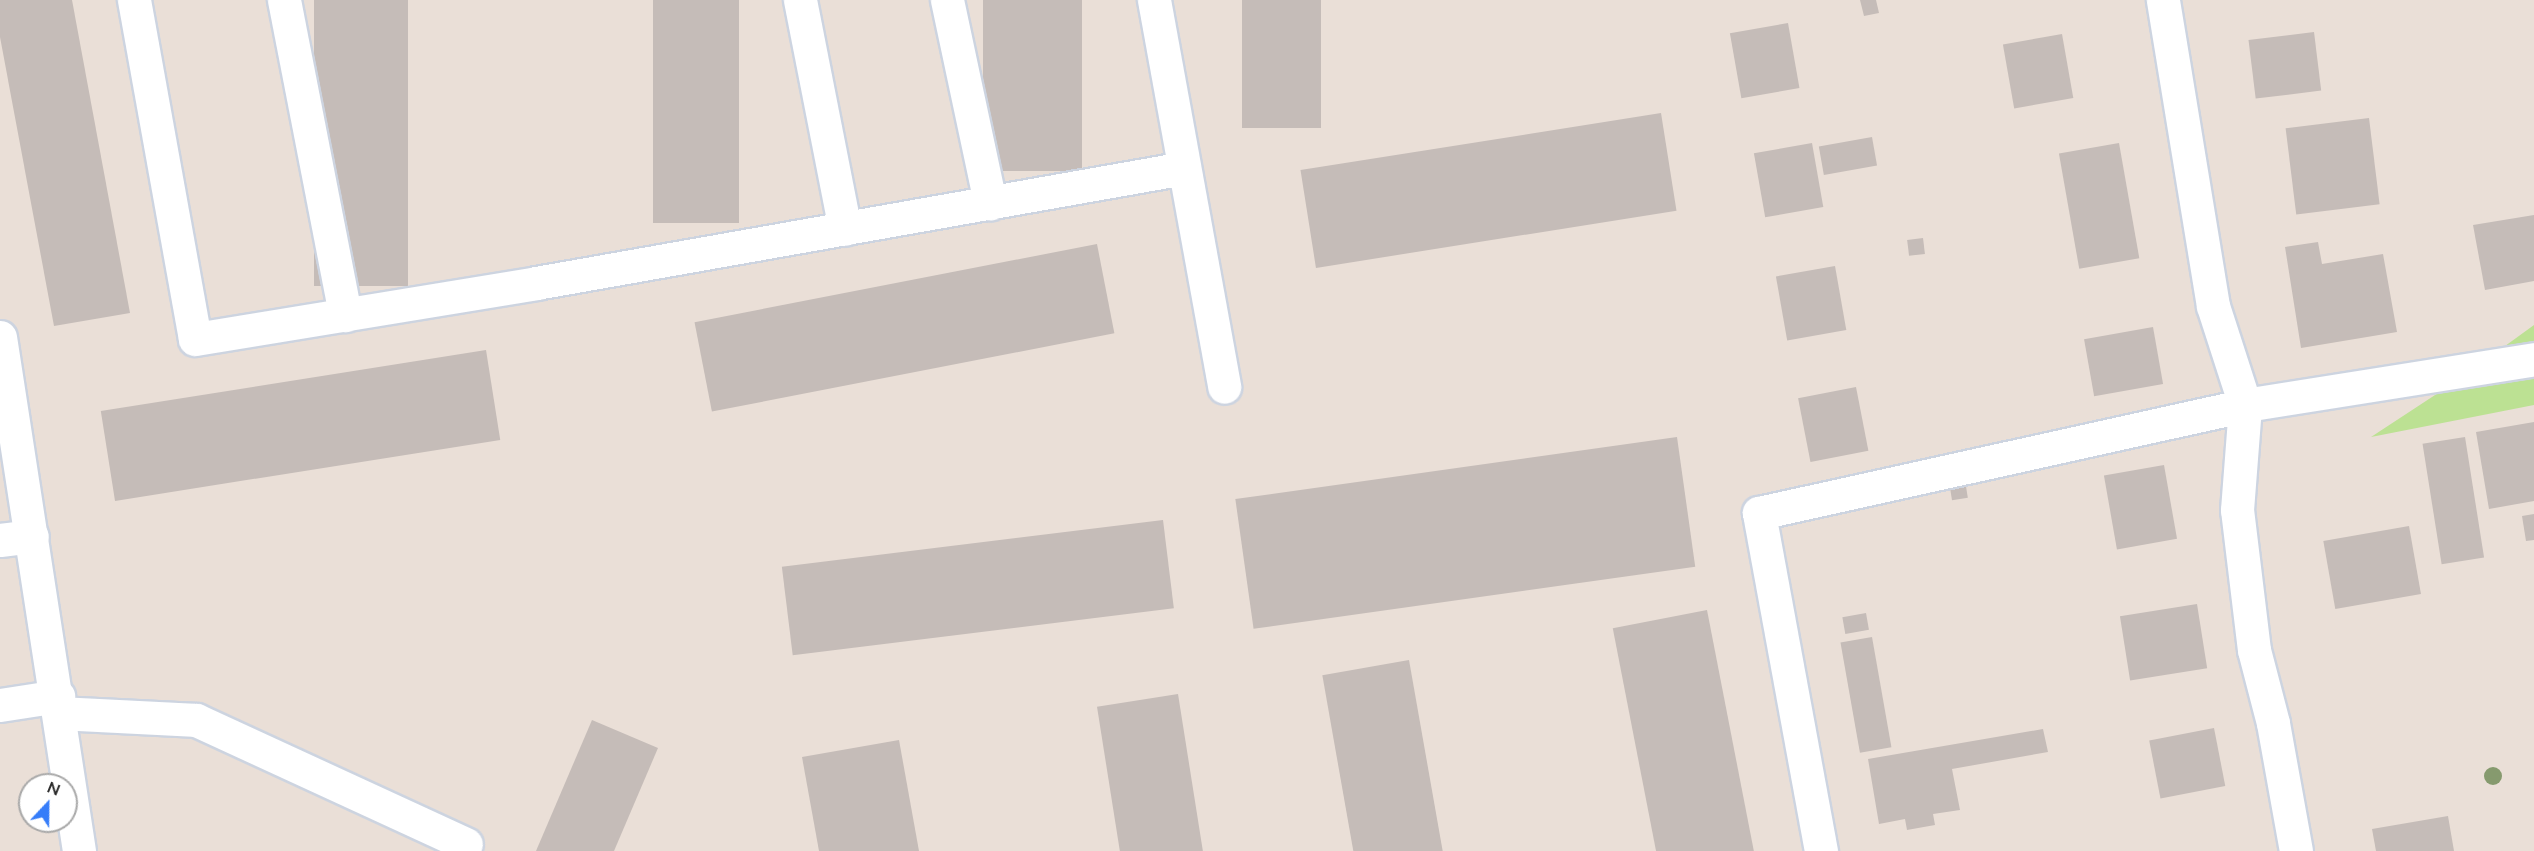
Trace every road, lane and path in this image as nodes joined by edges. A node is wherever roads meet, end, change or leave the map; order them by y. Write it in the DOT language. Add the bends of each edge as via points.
graph roads {
  1 [pos="134,0"];
  2 [pos="284,0"];
  3 [pos="800,0"];
  4 [pos="947,0"];
  5 [pos="1154,0"];
  6 [pos="2163,0"];
  7 [pos="1184,168"];
  8 [pos="990,203"];
  9 [pos="846,228"];
  10 [pos="345,315"];
  11 [pos="0,338"];
  12 [pos="2534,359"];
  13 [pos="1224,387"];
  14 [pos="2245,405"];
  15 [pos="32,536"];
  16 [pos="0,540"];
  17 [pos="59,704"];
  18 [pos="0,705"];
  19 [pos="466,844"];
  20 [pos="79,851"];
  21 [pos="1821,851"];
  22 [pos="2296,851"];
  1 -- 10 [label="street" via="195,339"];
  2 -- 10 [label="street"];
  3 -- 9 [label="street"];
  4 -- 8 [label="street"];
  5 -- 7 [label="street"];
  6 -- 14 [label="street" via="2213,306"];
  7 -- 8 [label="street"];
  7 -- 13 [label="street"];
  8 -- 9 [label="street"];
  9 -- 10 [label="street"];
  11 -- 15 [label="street"];
  12 -- 14 [label="street"];
  14 -- 21 [label="street" via="1759,513"];
  14 -- 22 [label="street" via="2236,510 2254,650 2273,723"];
  15 -- 16 [label="street"];
  15 -- 17 [label="street"];
  17 -- 18 [label="street"];
  17 -- 19 [label="street" via="196,720"];
  17 -- 20 [label="street"];
}
